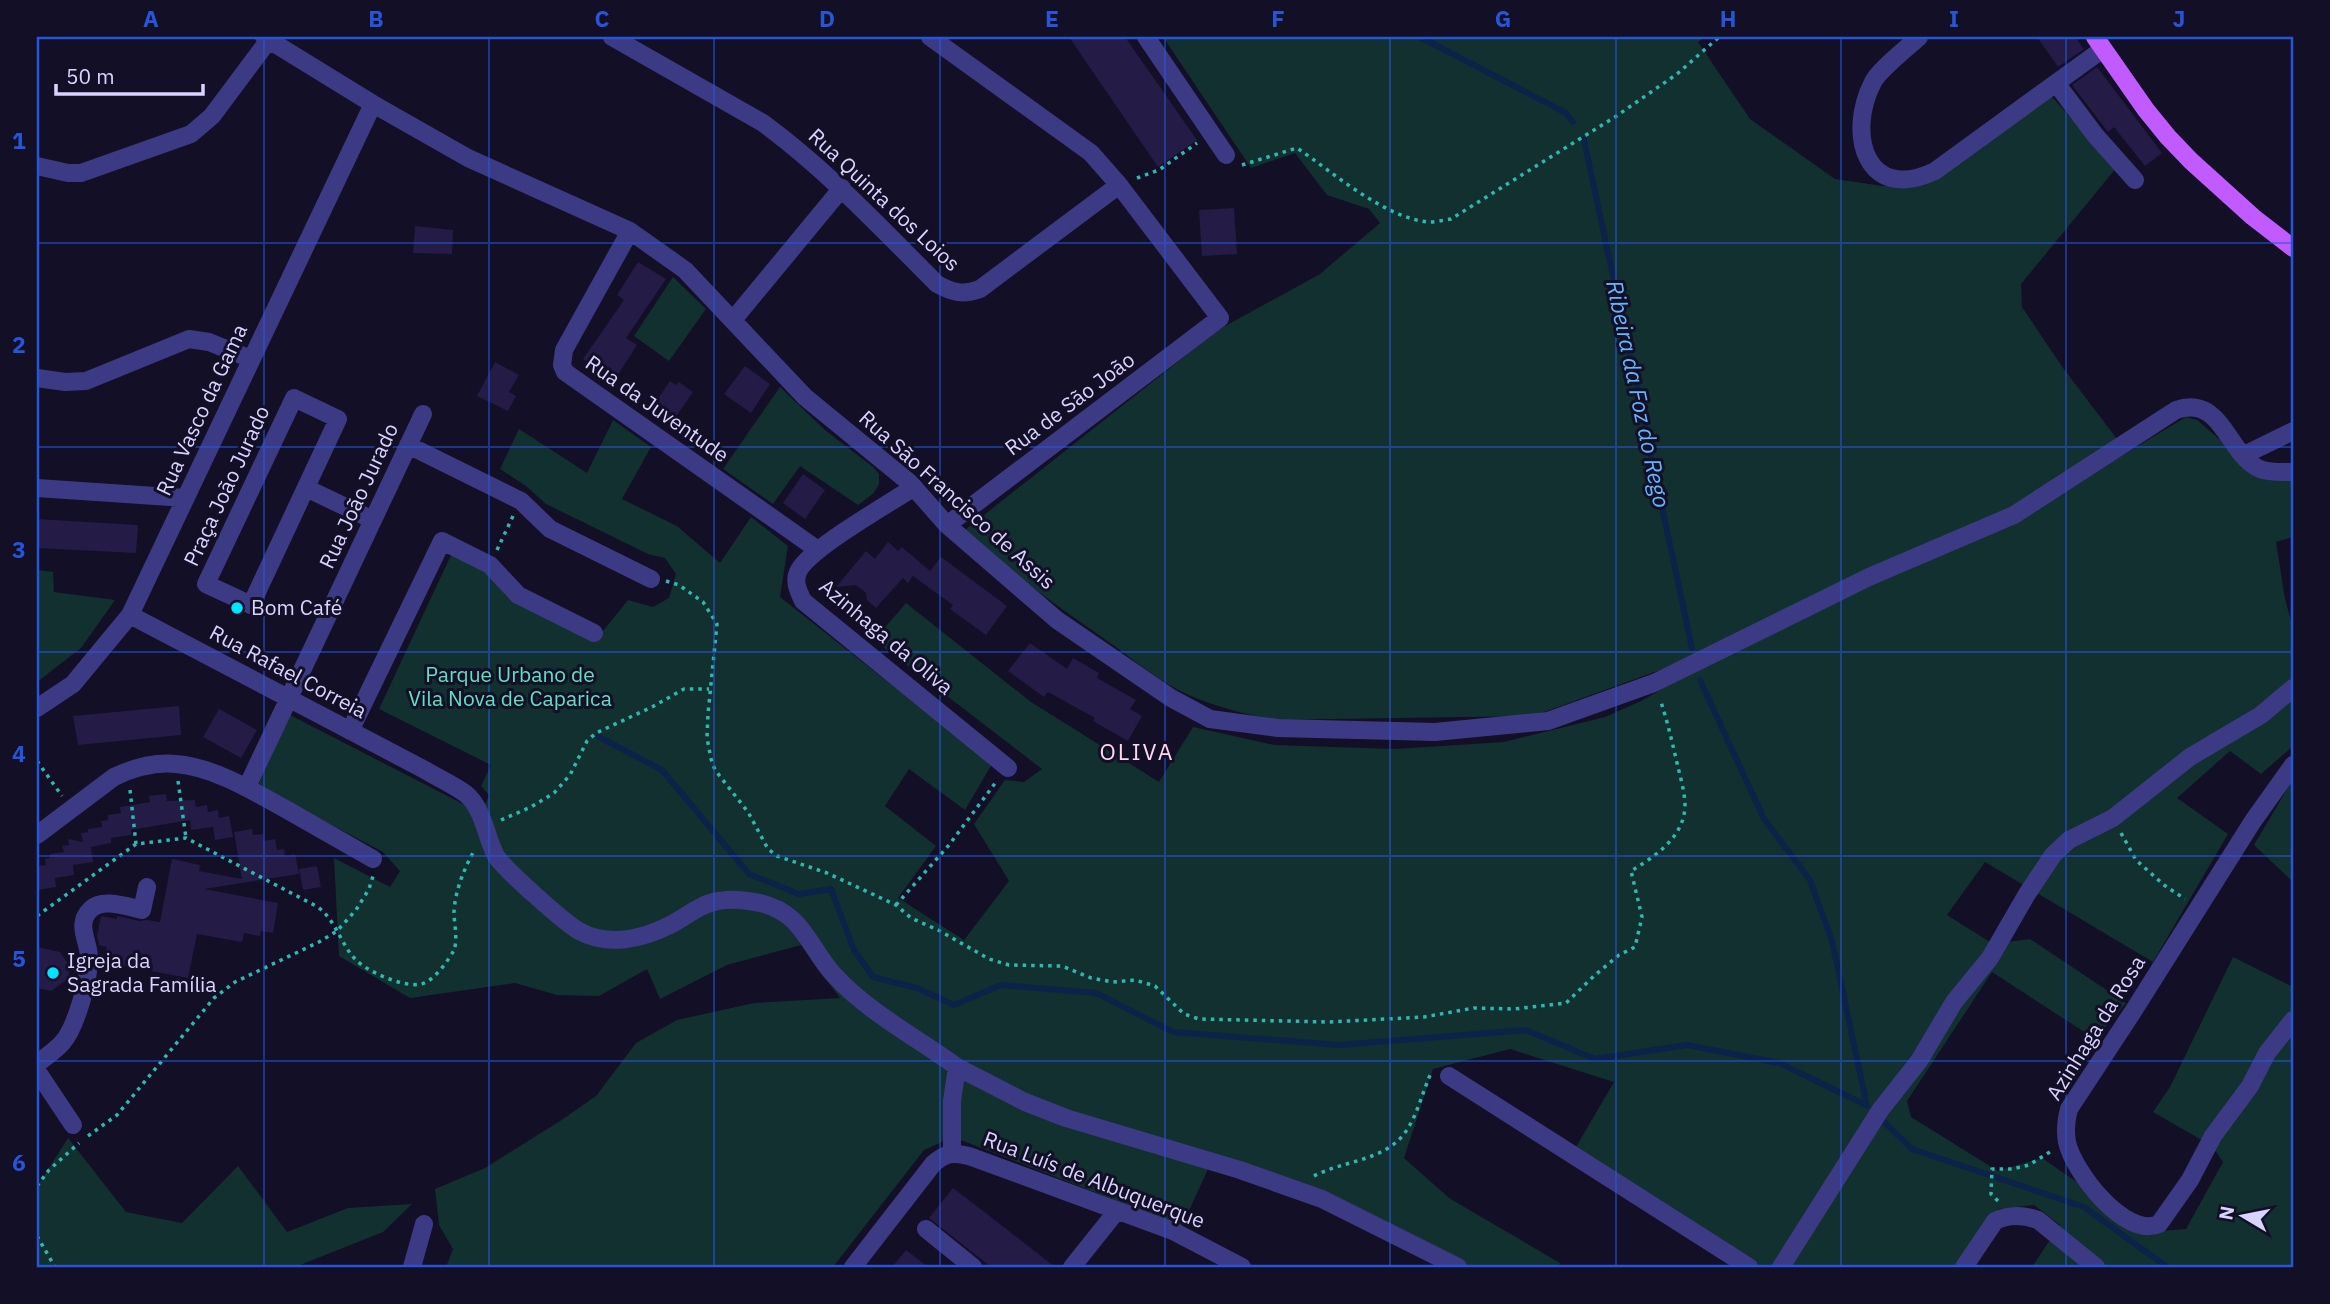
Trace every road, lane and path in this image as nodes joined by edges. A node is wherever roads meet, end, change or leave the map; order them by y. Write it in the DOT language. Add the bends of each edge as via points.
graph roads {
  1 [pos="612,37"];
  2 [pos="1146,37"];
  3 [pos="1719,37"];
  4 [pos="1919,37"];
  5 [pos="934,38"];
  6 [pos="266,39"];
  7 [pos="2099,43"];
  8 [pos="2056,83"];
  9 [pos="373,104"];
  10 [pos="1182,154"];
  11 [pos="1226,155"];
  12 [pos="37,166"];
  13 [pos="2135,180"];
  14 [pos="1119,185"];
  15 [pos="842,188"];
  16 [pos="630,231"];
  17 [pos="2293,248"];
  18 [pos="733,320"];
  19 [pos="251,359"];
  20 [pos="37,378"];
  21 [pos="423,414"];
  22 [pos="2293,431"];
  23 [pos="408,445"];
  24 [pos="2244,455"];
  25 [pos="2293,472"];
  26 [pos="37,488"];
  27 [pos="306,488"];
  28 [pos="914,488"];
  29 [pos="185,498"];
  30 [pos="521,501"];
  31 [pos="373,520"];
  32 [pos="947,525"];
  33 [pos="818,550"];
  34 [pos="490,565"];
  35 [pos="651,579"];
  36 [pos="130,615"];
  37 [pos="594,633"];
  38 [pos="1654,684"];
  39 [pos="2293,688"];
  40 [pos="289,698"];
  41 [pos="37,708"];
  42 [pos="349,731"];
  43 [pos="37,761"];
  44 [pos="176,764"];
  45 [pos="2293,765"];
  46 [pos="1007,768"];
  47 [pos="128,770"];
  48 [pos="247,787"];
  49 [pos="71,810"];
  50 [pos="2113,818"];
  51 [pos="37,835"];
  52 [pos="186,838"];
  53 [pos="136,844"];
  54 [pos="373,859"];
  55 [pos="147,887"];
  56 [pos="896,905"];
  57 [pos="318,907"];
  58 [pos="2198,908"];
  59 [pos="37,916"];
  60 [pos="2293,1020"];
  61 [pos="37,1064"];
  62 [pos="957,1067"];
  63 [pos="37,1071"];
  64 [pos="1449,1076"];
  65 [pos="73,1125"];
  66 [pos="2067,1143"];
  67 [pos="952,1153"];
  68 [pos="37,1186"];
  69 [pos="1291,1188"];
  70 [pos="1116,1212"];
  71 [pos="2004,1217"];
  72 [pos="424,1224"];
  73 [pos="926,1229"];
  74 [pos="37,1236"];
  75 [pos="55,1267"];
  76 [pos="412,1267"];
  77 [pos="853,1267"];
  78 [pos="973,1267"];
  79 [pos="1072,1267"];
  80 [pos="1242,1267"];
  81 [pos="1458,1267"];
  82 [pos="1749,1267"];
  83 [pos="1781,1267"];
  84 [pos="1964,1267"];
  85 [pos="2096,1267"];
  1 -- 15 [label="street, Rua Quinta dos Loios" via="763,123"];
  2 -- 11 [label="street"];
  3 -- 11 [label="path" via="1677,74 1615,117 1451,219 1430,222 1404,215 1373,200 1297,148 1234,168"];
  4 -- 8 [label="street" via="1874,80 1866,103 1863,148 1874,168 1889,177 1912,179 1935,171"];
  5 -- 14 [label="street" via="1091,153"];
  6 -- 9 [label="street, Rua São Francisco de Assis"];
  6 -- 12 [label="street" via="212,116 191,134 81,173"];
  7 -- 8 [label="street"];
  7 -- 17 [label="main road" via="2146,110 2184,153"];
  8 -- 13 [label="street"];
  9 -- 16 [label="street, Rua São Francisco de Assis" via="468,158"];
  9 -- 19 [label="street, Rua Vasco da Gama"];
  10 -- 14 [label="path" via="1159,170"];
  14 -- 15 [label="street, Rua Quinta dos Loios" via="980,289 966,294 937,284"];
  14 -- 32 [label="street, Rua de São João" via="1220,318"];
  15 -- 18 [label="street"];
  16 -- 18 [label="street, Rua São Francisco de Assis" via="685,270"];
  16 -- 33 [label="street, Rua da Juventude" via="564,350 565,372"];
  18 -- 28 [label="street, Rua São Francisco de Assis" via="805,397"];
  19 -- 20 [label="street" via="189,339 86,381"];
  19 -- 29 [label="street, Rua Vasco da Gama"];
  21 -- 23 [label="street, Rua João Jurado"];
  22 -- 24 [label="street"];
  23 -- 30 [label="street"];
  23 -- 31 [label="street, Rua João Jurado"];
  24 -- 25 [label="street" via="2259,469"];
  24 -- 38 [label="street, Rua São Francisco de Assis" via="2206,410 2195,406 2176,410 2014,515 1869,577"];
  26 -- 29 [label="street"];
  27 -- 27 [label="street, Praça João Jurado" via="338,419 294,398 206,584 251,605"];
  27 -- 31 [label="street"];
  28 -- 32 [label="street, Rua São Francisco de Assis"];
  28 -- 33 [label="street, Azinhaga da Oliva"];
  29 -- 36 [label="street, Rua Vasco da Gama"];
  30 -- 34 [label="path"];
  30 -- 35 [label="street" via="550,529"];
  31 -- 40 [label="street, Rua João Jurado"];
  32 -- 38 [label="street, Rua São Francisco de Assis" via="1057,620 1171,698 1210,719 1278,728 1434,732 1548,721"];
  33 -- 46 [label="street, Azinhaga da Oliva" via="798,571 796,586 803,601"];
  34 -- 37 [label="street" via="518,595"];
  34 -- 42 [label="street" via="442,541"];
  35 -- 56 [label="path" via="670,581 691,592 717,624 708,714 710,759 768,849"];
  36 -- 40 [label="street, Rua Rafael Correia"];
  36 -- 41 [label="street, Rua Vasco da Gama" via="73,684"];
  38 -- 56 [label="path" via="1682,783 1684,817 1660,853 1631,871 1642,916 1634,947 1566,1003 1329,1022 1199,1019 1184,1014 1155,986 1135,980 1113,982 1062,965 1009,965 989,959 911,918"];
  39 -- 50 [label="street" via="2262,715 2190,757"];
  40 -- 42 [label="street, Rua Rafael Correia"];
  40 -- 48 [label="street, Rua João Jurado"];
  42 -- 62 [label="street, Rua Rafael Correia" via="467,795 498,859 578,930 597,939 639,937 716,901 762,904 786,913 833,974 878,1014"];
  43 -- 49 [label="path"];
  44 -- 47 [label="street"];
  44 -- 48 [label="street"];
  44 -- 52 [label="path"];
  45 -- 58 [label="street, Azinhaga da Rosa"];
  46 -- 56 [label="path"];
  47 -- 49 [label="street"];
  47 -- 53 [label="path"];
  48 -- 54 [label="street"];
  49 -- 51 [label="street"];
  50 -- 58 [label="path" via="2136,860"];
  50 -- 83 [label="street" via="2070,840 2053,855 1990,958 1881,1109"];
  52 -- 53 [label="path"];
  52 -- 57 [label="path"];
  53 -- 59 [label="path"];
  54 -- 68 [label="path" via="369,889 337,931 235,982 214,998 117,1115 72,1149"];
  55 -- 61 [label="street" via="142,910 101,904 86,916 83,930 89,960 77,1015 62,1043"];
  58 -- 66 [label="street, Azinhaga da Rosa" via="2068,1109"];
  60 -- 66 [label="street, Azinhaga da Rosa" via="2267,1053 2159,1224 2131,1222 2098,1197"];
  62 -- 67 [label="street"];
  62 -- 69 [label="street, Rua Rafael Correia" via="1066,1118"];
  63 -- 65 [label="street"];
  64 -- 69 [label="path" via="1433,1068 1411,1122 1392,1145"];
  64 -- 82 [label="street"];
  66 -- 71 [label="path" via="2029,1165 1992,1169 1991,1194 2003,1207"];
  67 -- 70 [label="street, Rua Luís de Albuquerque"];
  67 -- 77 [label="street, Rua Luís de Albuquerque" via="933,1164"];
  69 -- 81 [label="street, Rua Rafael Correia"];
  70 -- 79 [label="street"];
  70 -- 80 [label="street, Rua Luís de Albuquerque" via="1173,1231"];
  71 -- 84 [label="street" via="1988,1228"];
  71 -- 85 [label="street" via="2038,1220"];
  72 -- 76 [label="street"];
  73 -- 78 [label="street"];
  74 -- 75 [label="path"];
}
